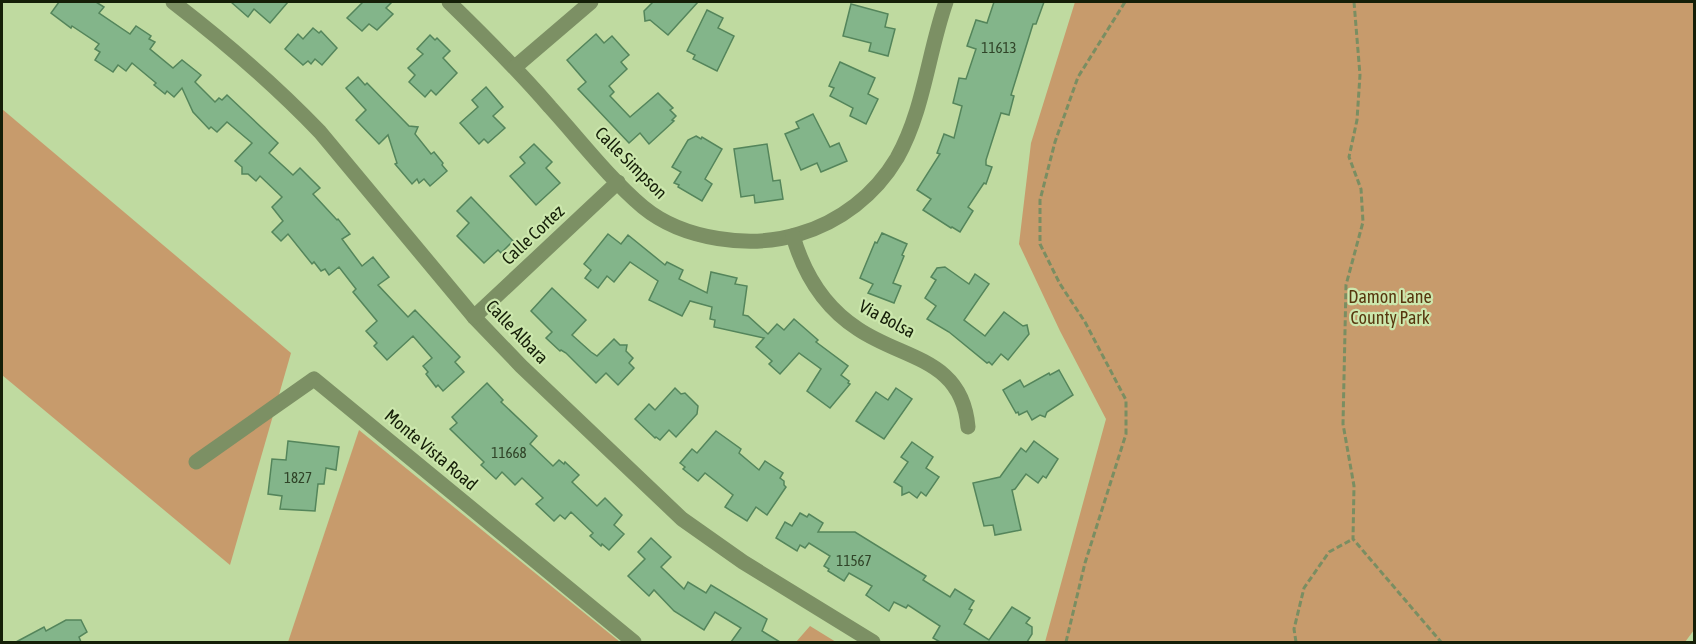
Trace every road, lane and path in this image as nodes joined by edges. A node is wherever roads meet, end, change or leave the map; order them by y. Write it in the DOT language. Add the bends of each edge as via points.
graph roads {
  1 [pos="173,2"];
  2 [pos="449,2"];
  3 [pos="591,2"];
  4 [pos="946,2"];
  5 [pos="1125,2"];
  6 [pos="1354,2"];
  7 [pos="515,67"];
  8 [pos="618,182"];
  9 [pos="793,236"];
  10 [pos="474,317"];
  11 [pos="969,427"];
  12 [pos="196,462"];
  13 [pos="1353,539"];
  14 [pos="634,642"];
  15 [pos="873,642"];
  16 [pos="1066,642"];
  17 [pos="1296,642"];
  18 [pos="1442,642"];
  1 -- 10 [label="street, Calle Albara" via="266,78 312,124"];
  2 -- 7 [label="street, Calle Simpson"];
  3 -- 7 [label="street"];
  4 -- 9 [label="street, Calle Simpson" via="911,126 896,159 874,189 846,213"];
  5 -- 16 [label="path" via="1078,77 1040,200 1040,244 1126,400 1126,434 1085,563"];
  6 -- 13 [label="path" via="1360,75 1350,157 1361,189 1363,222 1346,285 1343,424 1354,486"];
  7 -- 8 [label="street, Calle Simpson"];
  8 -- 9 [label="street, Calle Simpson" via="644,208 695,233 754,241"];
  8 -- 10 [label="street, Calle Cortez"];
  9 -- 11 [label="street, Via Bolsa" via="804,267 832,308 872,338 939,369 962,397"];
  10 -- 15 [label="street, Calle Albara" via="681,519"];
  12 -- 14 [label="street, Monte Vista Road" via="314,379"];
  13 -- 17 [label="path" via="1329,552 1304,588 1294,629"];
  13 -- 18 [label="path"];
}
